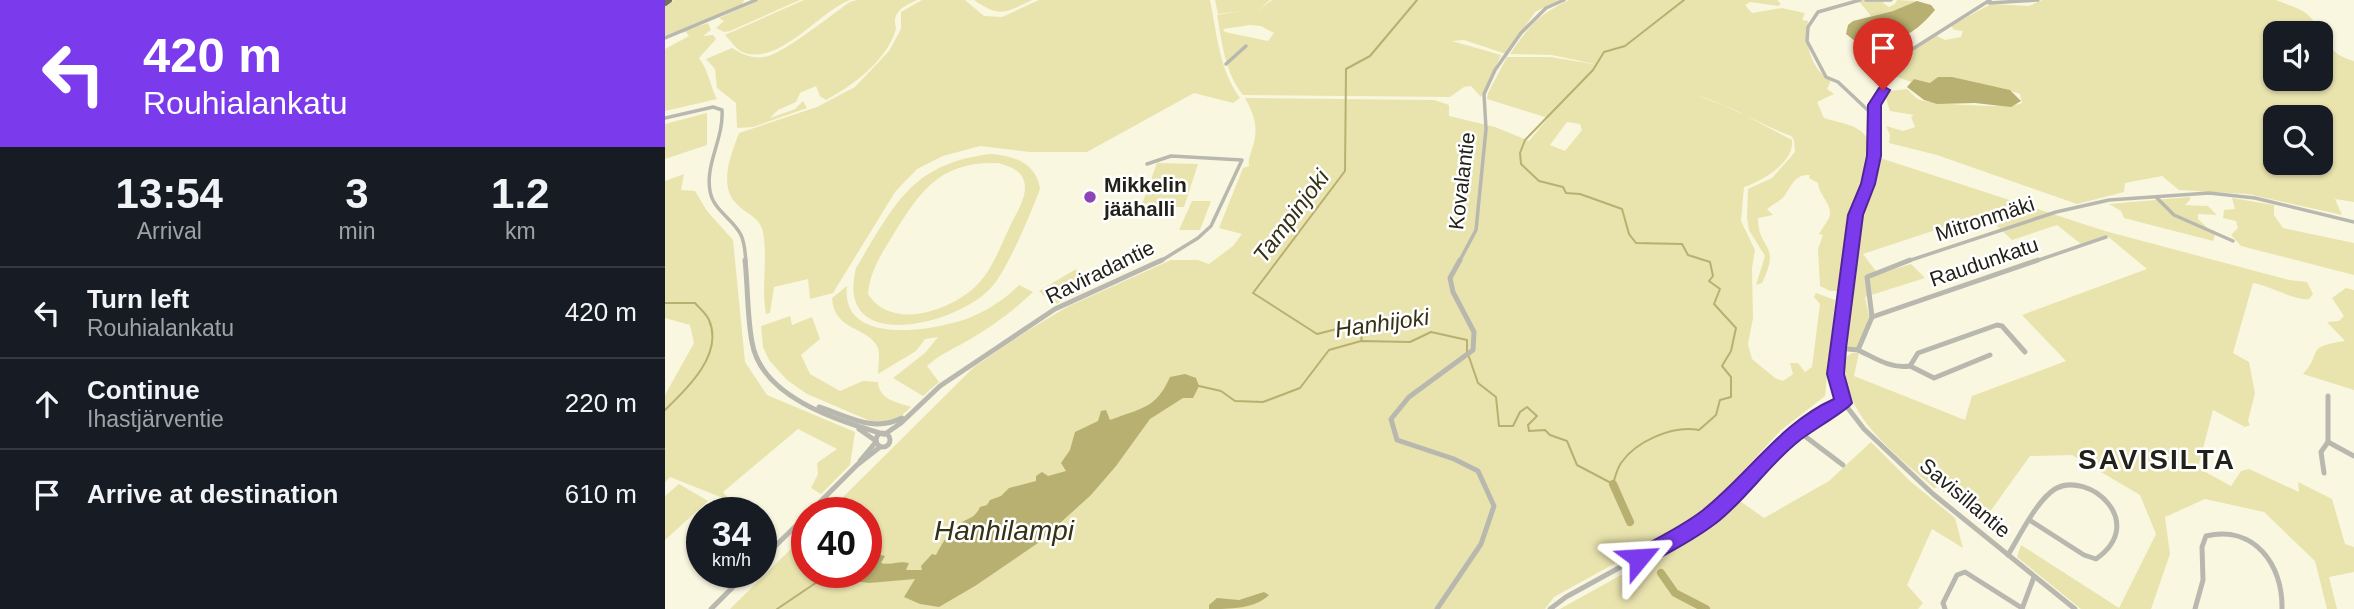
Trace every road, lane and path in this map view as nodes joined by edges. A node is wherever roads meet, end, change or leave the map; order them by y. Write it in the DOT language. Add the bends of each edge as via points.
graph roads {
  1 [pos="747,0"];
  2 [pos="757,0"];
  3 [pos="1564,0"];
  4 [pos="1860,0"];
  5 [pos="1866,0"];
  6 [pos="1891,0"];
  7 [pos="2038,0"];
  8 [pos="1989,1"];
  9 [pos="745,5"];
  10 [pos="665,38"];
  11 [pos="1246,46"];
  12 [pos="1226,64"];
  13 [pos="1875,117"];
  14 [pos="665,118"];
  15 [pos="1147,164"];
  16 [pos="2156,197"];
  17 [pos="2354,222"];
  18 [pos="2106,237"];
  19 [pos="2233,241"];
  20 [pos="1872,317"];
  21 [pos="1837,348"];
  22 [pos="1858,350"];
  23 [pos="2025,352"];
  24 [pos="1990,355"];
  25 [pos="1910,366"];
  26 [pos="2328,396"];
  27 [pos="1844,403"];
  28 [pos="810,406"];
  29 [pos="909,414"];
  30 [pos="901,423"];
  31 [pos="858,428"];
  32 [pos="1798,431"];
  33 [pos="884,434"];
  34 [pos="891,439"];
  35 [pos="2328,442"];
  36 [pos="877,443"];
  37 [pos="2354,456"];
  38 [pos="1843,466"];
  39 [pos="2324,473"];
  40 [pos="825,497"];
  41 [pos="2031,521"];
  42 [pos="791,531"];
  43 [pos="777,544"];
  44 [pos="2008,555"];
  45 [pos="2034,577"];
  46 [pos="732,588"];
  47 [pos="2022,608"];
  48 [pos="711,609"];
  49 [pos="1437,609"];
  50 [pos="1550,609"];
  51 [pos="1945,609"];
  52 [pos="2075,609"];
  53 [pos="2195,609"];
  54 [pos="2282,609"];
  1 -- 9 [label="street"];
  2 -- 9 [label="street"];
  3 -- 49 [label="street, Kovalantie" via="1541,12 1521,33 1484,94 1486,128 1476,230 1450,278 1474,332 1473,350 1409,397 1391,419 1397,440 1478,471 1494,506 1481,544"];
  4 -- 13 [label="street" via="1818,12 1808,27 1807,41 1826,77"];
  5 -- 6 [label="street"];
  7 -- 8 [label="street"];
  8 -- 13 [label="street" via="1910,50 1891,70 1875,105"];
  9 -- 10 [label="street"];
  11 -- 12 [label="street"];
  13 -- 21 [label="street" via="1874,156 1855,215"];
  14 -- 28 [label="street" via="713,107 722,110 722,136 709,189 744,242 755,356 772,383"];
  15 -- 29 [label="street, Raviradantie" via="1171,156 1242,160 1211,226 1198,238 1159,262 1055,309 940,386"];
  16 -- 17 [label="street, Mitronmäki" via="2209,193 2255,198"];
  16 -- 19 [label="street" via="2175,215"];
  16 -- 20 [label="street, Mitronmäki" via="2109,200 2056,212 1875,272 1866,284"];
  18 -- 20 [label="street, Raudunkatu"];
  20 -- 22 [label="street"];
  21 -- 22 [label="street"];
  21 -- 27 [label="street" via="1835,374"];
  22 -- 25 [label="street" via="1893,366"];
  23 -- 25 [label="street" via="1997,325 1918,353"];
  24 -- 25 [label="street" via="1934,378"];
  26 -- 35 [label="street"];
  27 -- 32 [label="street"];
  27 -- 44 [label="street, Savisillantie" via="1911,475"];
  28 -- 29 [label="street" via="879,427"];
  28 -- 31 [label="street"];
  29 -- 30 [label="street, Raviradantie"];
  30 -- 33 [label="street, Raviradantie"];
  30 -- 34 [label="street, Raviradantie"];
  31 -- 33 [label="street"];
  31 -- 36 [label="street"];
  32 -- 38 [label="street"];
  32 -- 50 [label="street" via="1710,516"];
  33 -- 34 [label="street"];
  33 -- 36 [label="street, Raviradantie"];
  34 -- 36 [label="street"];
  35 -- 37 [label="street"];
  35 -- 39 [label="street" via="2322,452"];
  36 -- 40 [label="street"];
  41 -- 41 [label="street" via="2096,559 2119,533 2120,522 2118,510 2110,502 2070,484 2052,491"];
  41 -- 44 [label="street"];
  42 -- 43 [label="street"];
  44 -- 45 [label="street, Savisillantie"];
  45 -- 47 [label="street"];
  45 -- 52 [label="street, Savisillantie"];
  46 -- 48 [label="street"];
  47 -- 51 [label="street" via="1965,572 1957,575 1943,603"];
  53 -- 54 [label="street" via="2203,580 2202,547 2206,536 2215,533 2253,542 2264,551 2276,573"];
}
